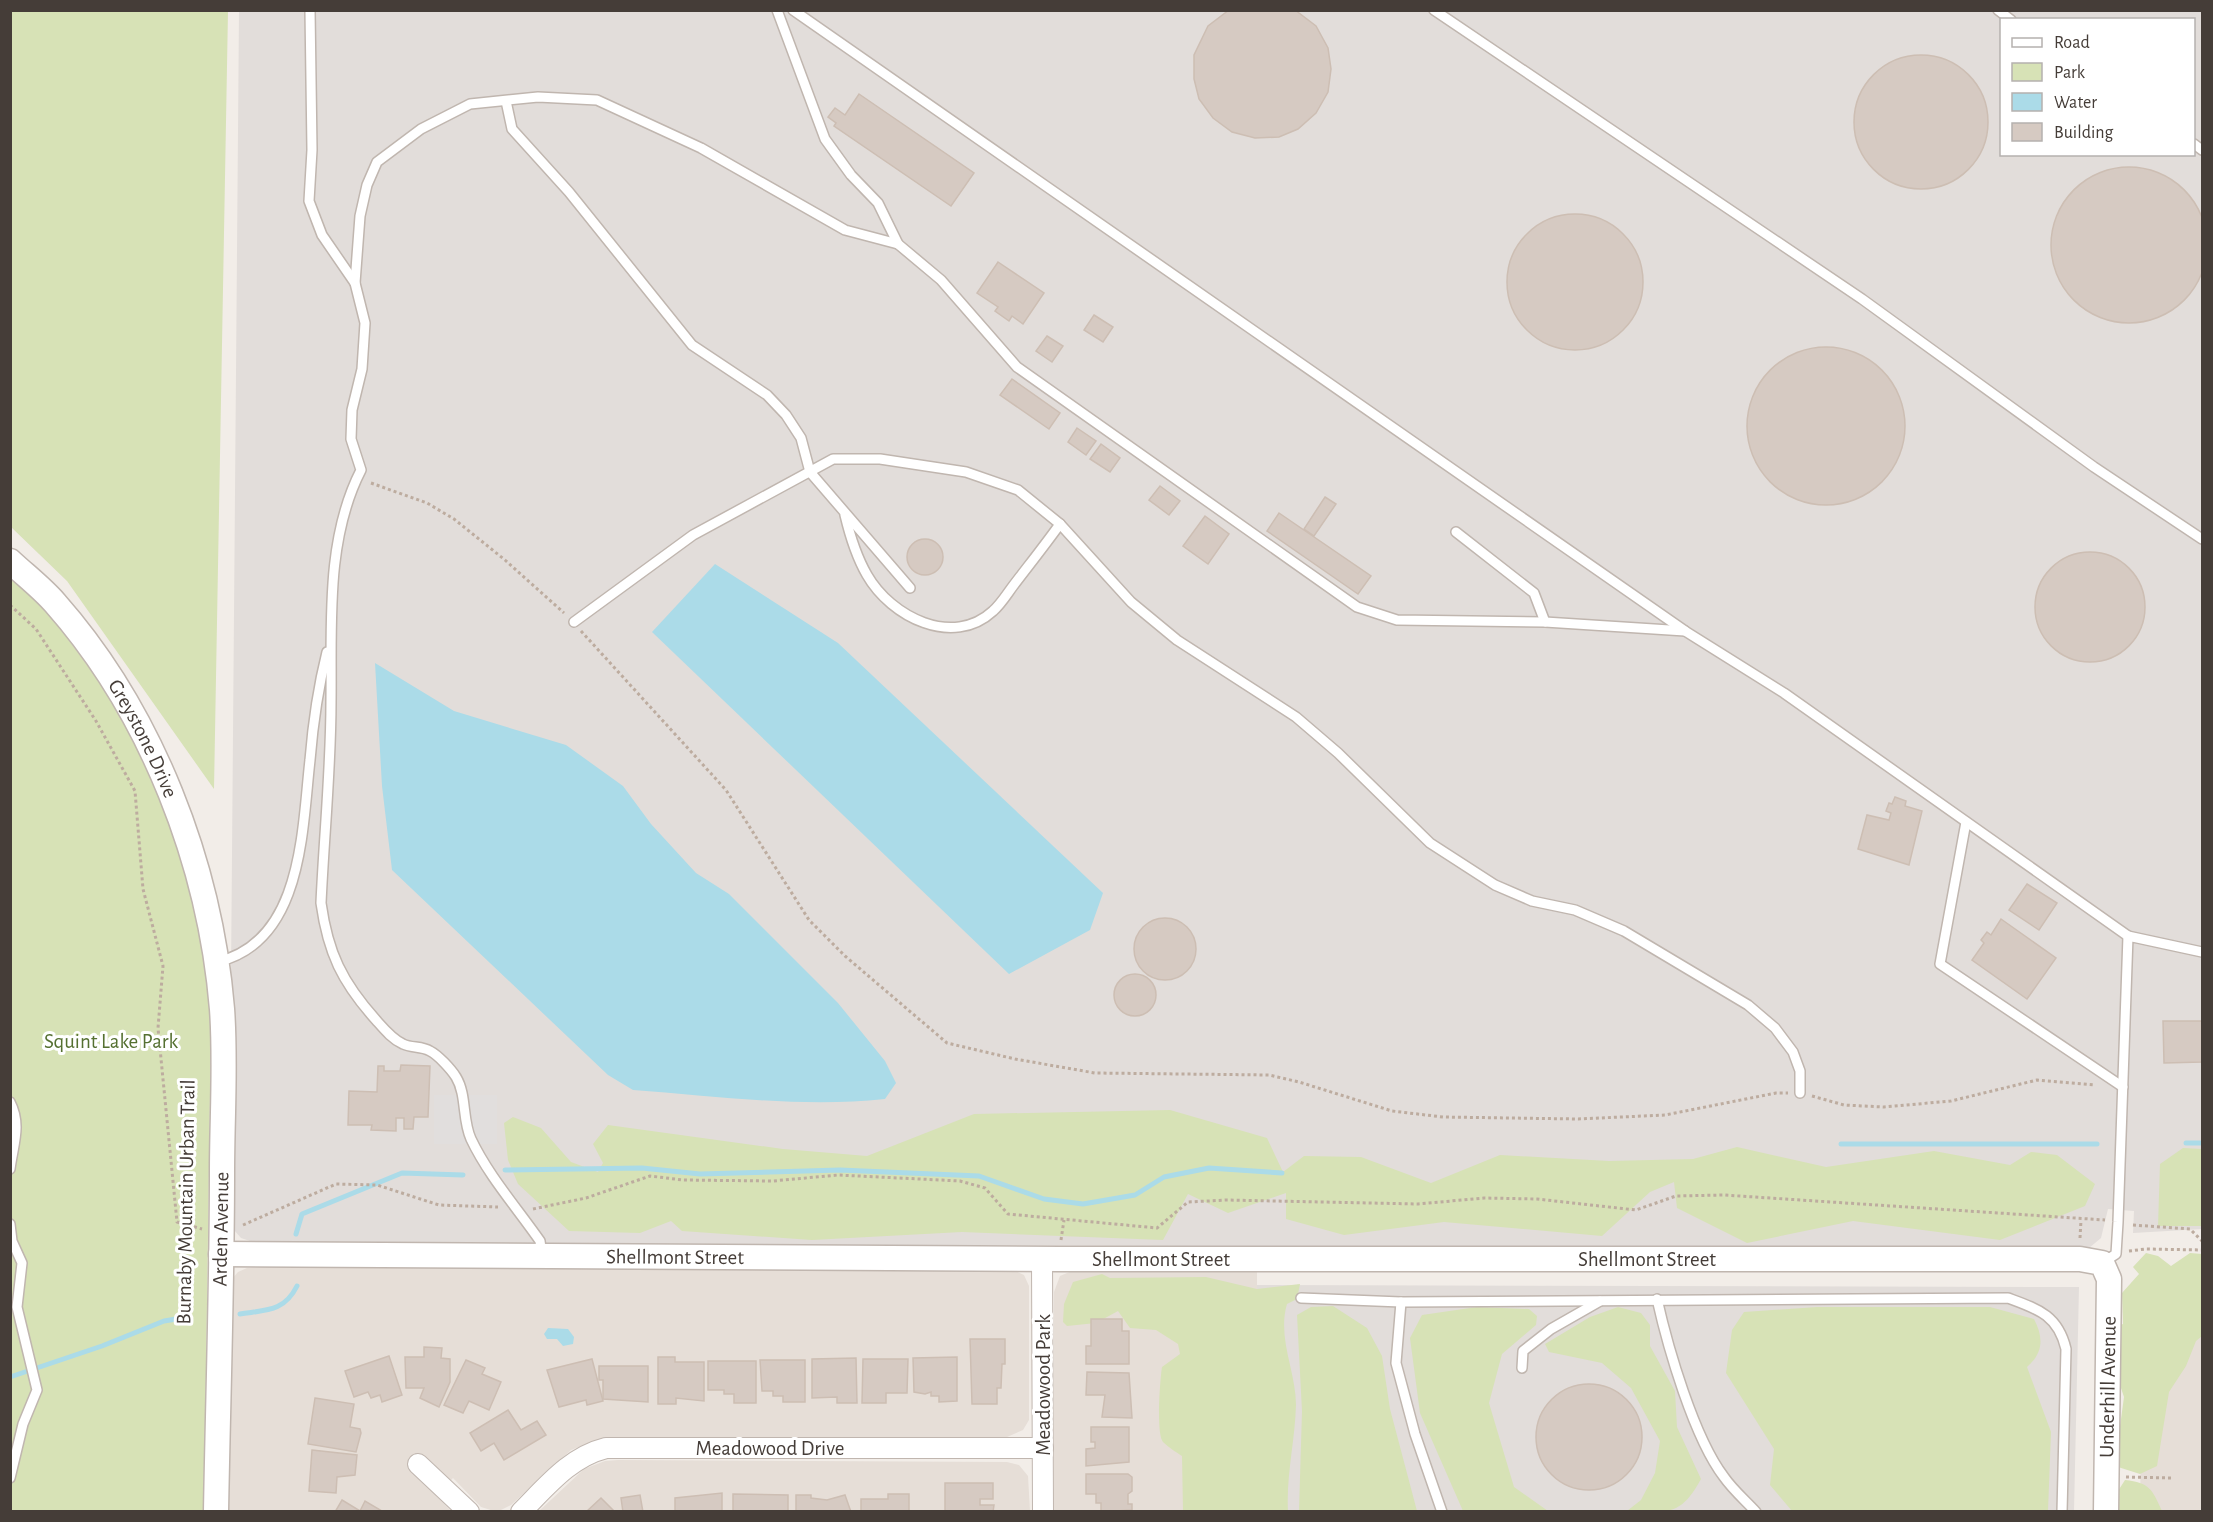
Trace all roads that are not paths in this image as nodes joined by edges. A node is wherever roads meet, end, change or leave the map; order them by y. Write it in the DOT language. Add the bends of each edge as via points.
graph roads {
  1 [pos="310,10"];
  2 [pos="777,10"];
  3 [pos="794,10"];
  4 [pos="1434,10"];
  5 [pos="506,101"];
  6 [pos="898,244"];
  7 [pos="356,284"];
  8 [pos="810,472"];
  9 [pos="844,512"];
  10 [pos="1060,524"];
  11 [pos="1456,532"];
  12 [pos="2202,539"];
  13 [pos="10,561"];
  14 [pos="910,588"];
  15 [pos="574,622"];
  16 [pos="1545,622"];
  17 [pos="1685,631"];
  18 [pos="330,638"];
  19 [pos="1966,822"];
  20 [pos="2128,936"];
  21 [pos="2202,952"];
  22 [pos="216,955"];
  23 [pos="2123,1087"];
  24 [pos="1800,1093"];
  25 [pos="10,1102"];
  26 [pos="10,1169"];
  27 [pos="10,1224"];
  28 [pos="1051,1253"];
  29 [pos="221,1254"];
  30 [pos="542,1255"];
  31 [pos="2109,1259"];
  32 [pos="1301,1298"];
  33 [pos="1657,1299"];
  34 [pos="1602,1300"];
  35 [pos="1401,1302"];
  36 [pos="1522,1368"];
  37 [pos="1043,1448"];
  38 [pos="418,1464"];
  39 [pos="10,1479"];
  40 [pos="216,1512"];
  41 [pos="469,1512"];
  42 [pos="521,1512"];
  43 [pos="1043,1512"];
  44 [pos="1442,1512"];
  45 [pos="1756,1512"];
  46 [pos="2062,1512"];
  47 [pos="2106,1512"];
  1 -- 7 [label="lane" via="309,201 322,235"];
  2 -- 6 [label="lane" via="825,139 878,203"];
  3 -- 17 [label="lane"];
  4 -- 12 [label="lane" via="1862,299 2094,467"];
  5 -- 6 [label="lane" via="538,97 597,100 700,148 845,230"];
  5 -- 7 [label="lane" via="470,104 451,112 377,162 360,216"];
  5 -- 8 [label="lane" via="512,129 569,192 692,345 767,395 786,415 801,438"];
  6 -- 16 [label="lane" via="941,280 1017,367 1357,608 1397,620"];
  7 -- 18 [label="lane" via="365,323 351,439 361,470 348,495 339,528"];
  8 -- 9 [label="lane"];
  8 -- 10 [label="lane" via="833,459 880,459 966,472 1018,490"];
  8 -- 15 [label="lane" via="693,535"];
  9 -- 10 [label="lane" via="854,549 868,577 885,597 907,614 949,629 969,628 993,611"];
  9 -- 14 [label="lane"];
  10 -- 24 [label="lane" via="1131,602 1177,640 1296,717 1430,843 1495,885 1532,901 1575,910 1624,931 1748,1005 1775,1028 1792,1052 1800,1071"];
  11 -- 16 [label="lane" via="1534,593"];
  13 -- 22 [label="street, Greystone Drive" via="55,603 97,659 163,772 187,833"];
  16 -- 17 [label="lane"];
  17 -- 19 [label="lane" via="1784,693"];
  18 -- 22 [label="lane" via="316,693 300,854 289,893 260,937 238,954"];
  18 -- 30 [label="lane" via="331,703 321,903 332,954 340,975 356,998 389,1034 404,1045 429,1050 455,1076 469,1137 540,1241"];
  19 -- 20 [label="lane"];
  19 -- 23 [label="lane" via="1940,964"];
  20 -- 21 [label="lane"];
  20 -- 23 [label="lane"];
  22 -- 29 [label="street, Arden Avenue" via="222,1011"];
  23 -- 31 [label="lane"];
  25 -- 26 [label="lane" via="18,1131"];
  27 -- 39 [label="lane" via="12,1241 22,1263 16,1307 37,1390 23,1424"];
  28 -- 30 [label="street, Shellmont Street"];
  28 -- 31 [label="street, Shellmont Street"];
  28 -- 37 [label="street, Meadowood Park"];
  29 -- 30 [label="street, Shellmont Street"];
  29 -- 40 [label="street, Arden Avenue"];
  31 -- 47 [label="street, Underhill Avenue"];
  32 -- 35 [label="lane"];
  33 -- 34 [label="lane"];
  33 -- 45 [label="lane" via="1665,1336 1699,1431 1723,1477"];
  33 -- 46 [label="lane" via="2008,1299 2043,1311 2062,1333 2066,1349"];
  34 -- 35 [label="lane"];
  34 -- 36 [label="lane" via="1551,1329 1523,1351"];
  35 -- 44 [label="lane" via="1396,1363"];
  37 -- 42 [label="street, Meadowood Drive" via="606,1448 570,1463"];
  37 -- 43 [label="street, Meadowood Park"];
  38 -- 41 [label="street"];
}
